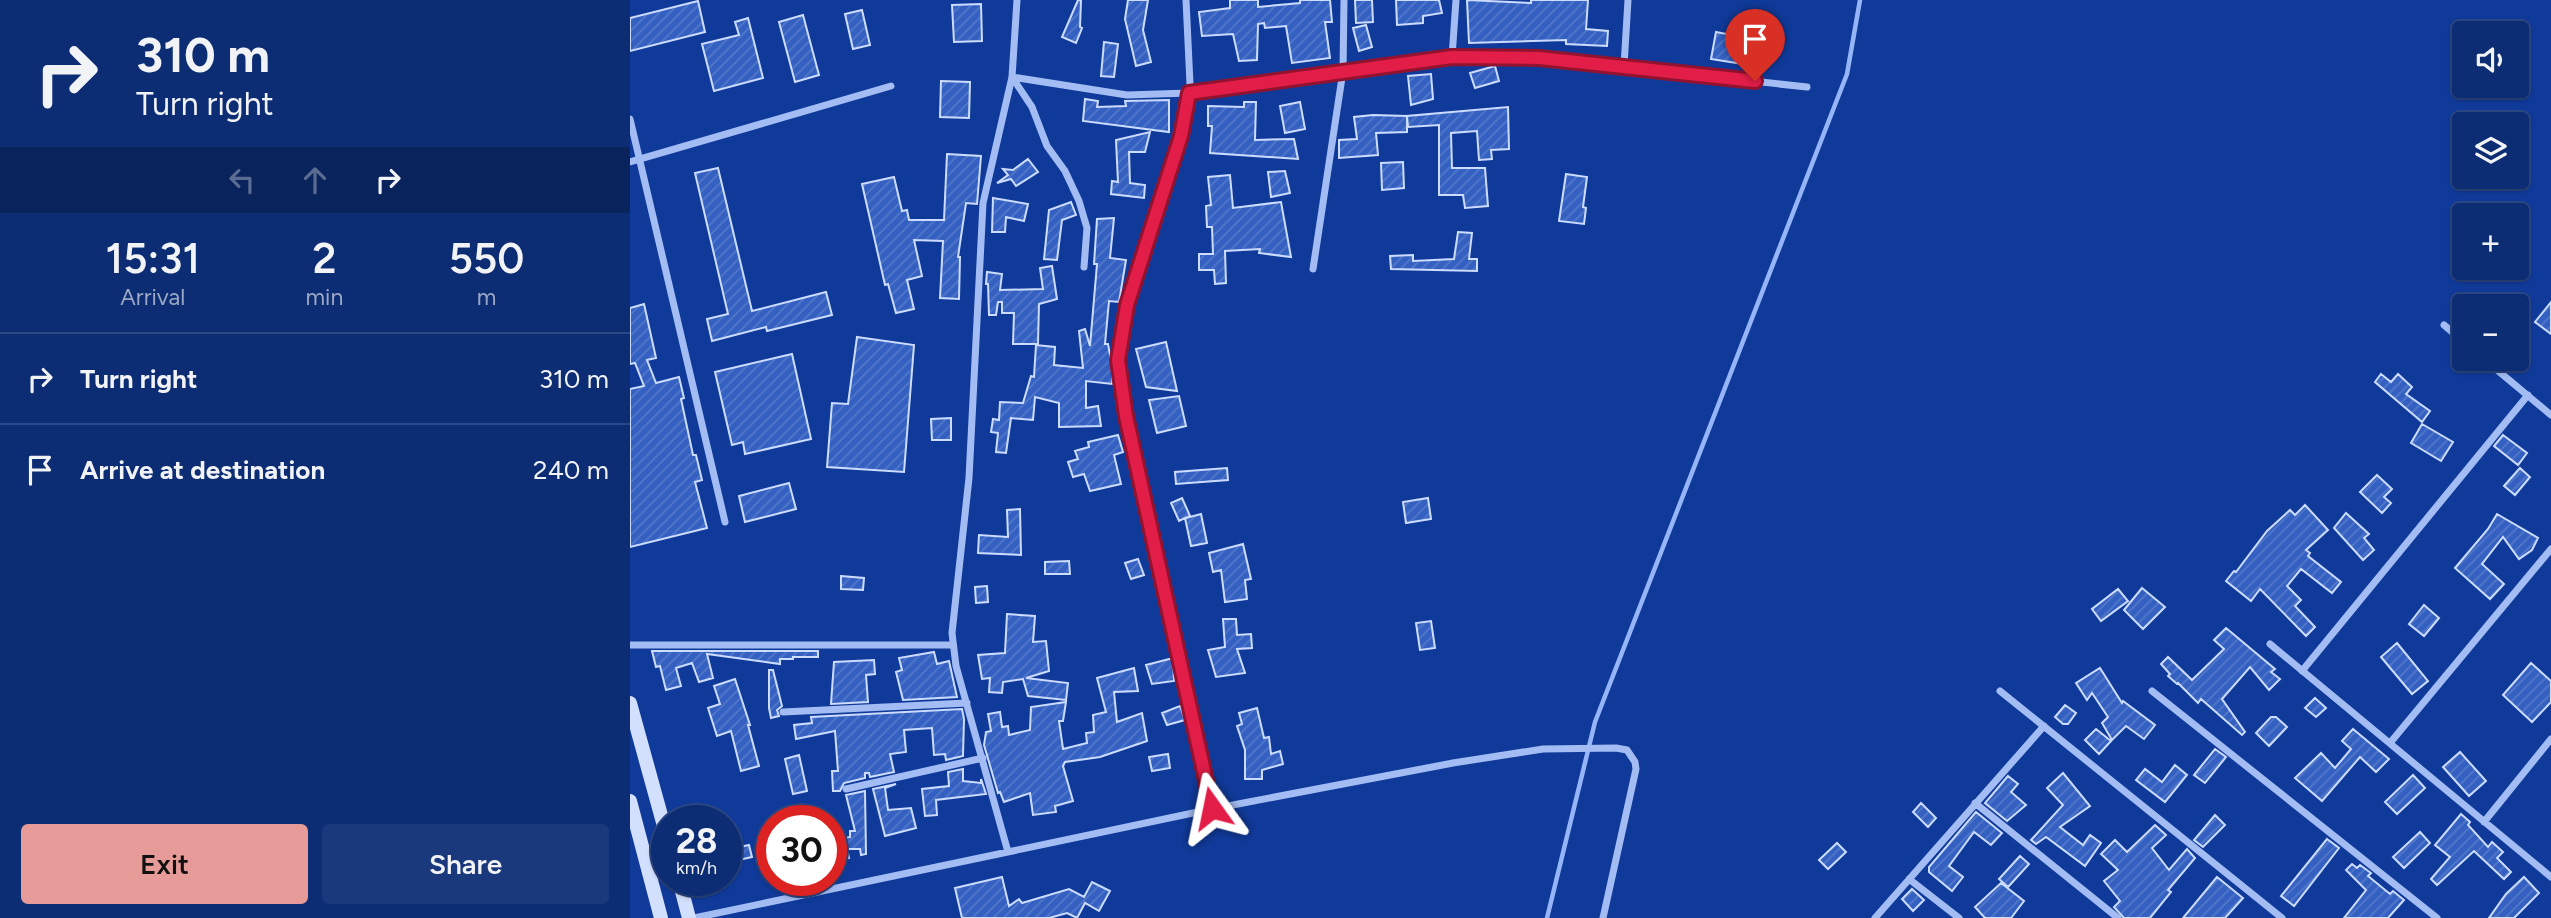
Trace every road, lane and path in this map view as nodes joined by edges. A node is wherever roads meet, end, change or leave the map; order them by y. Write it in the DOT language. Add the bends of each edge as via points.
graph roads {
  1 [pos="1017,0"];
  2 [pos="1186,0"];
  3 [pos="1344,0"];
  4 [pos="1456,0"];
  5 [pos="1628,0"];
  6 [pos="1452,57"];
  7 [pos="1624,66"];
  8 [pos="1343,71"];
  9 [pos="1012,77"];
  10 [pos="891,86"];
  11 [pos="1807,87"];
  12 [pos="1189,93"];
  13 [pos="630,119"];
  14 [pos="640,160"];
  15 [pos="630,162"];
  16 [pos="1084,267"];
  17 [pos="1313,269"];
  18 [pos="2444,325"];
  19 [pos="2452,332"];
  20 [pos="2499,371"];
  21 [pos="2528,395"];
  22 [pos="2551,415"];
  23 [pos="725,522"];
  24 [pos="2551,549"];
  25 [pos="2270,644"];
  26 [pos="630,645"];
  27 [pos="953,645"];
  28 [pos="2302,671"];
  29 [pos="2000,691"];
  30 [pos="2152,691"];
  31 [pos="630,703"];
  32 [pos="967,703"];
  33 [pos="783,712"];
  34 [pos="2044,726"];
  35 [pos="2551,739"];
  36 [pos="2390,743"];
  37 [pos="983,758"];
  38 [pos="846,789"];
  39 [pos="630,801"];
  40 [pos="1975,803"];
  41 [pos="658,805"];
  42 [pos="1212,808"];
  43 [pos="2484,822"];
  44 [pos="1008,852"];
  45 [pos="2551,877"];
  46 [pos="1909,879"];
  47 [pos="683,896"];
  48 [pos="661,918"];
  49 [pos="691,918"];
  50 [pos="1603,918"];
  51 [pos="1875,918"];
  52 [pos="1959,918"];
  53 [pos="2118,918"];
  54 [pos="2282,918"];
  55 [pos="2437,918"];
  1 -- 9 [label="street"];
  2 -- 12 [label="street"];
  3 -- 8 [label="street"];
  4 -- 6 [label="street"];
  5 -- 7 [label="street"];
  6 -- 7 [label="street" via="1539,58"];
  6 -- 8 [label="street"];
  7 -- 11 [label="street"];
  8 -- 12 [label="street"];
  8 -- 17 [label="street"];
  9 -- 12 [label="street" via="1127,95"];
  9 -- 16 [label="street" via="1079,201 1087,228"];
  9 -- 27 [label="street" via="983,203 969,478"];
  10 -- 14 [label="street"];
  12 -- 42 [label="street" via="1181,136 1127,305 1118,360 1126,416"];
  13 -- 14 [label="street"];
  14 -- 15 [label="street"];
  14 -- 23 [label="street"];
  18 -- 19 [label="street"];
  20 -- 21 [label="street"];
  21 -- 22 [label="street"];
  21 -- 28 [label="street"];
  24 -- 36 [label="street"];
  25 -- 28 [label="street"];
  26 -- 27 [label="street"];
  27 -- 32 [label="street"];
  28 -- 36 [label="street"];
  29 -- 34 [label="street"];
  30 -- 55 [label="street"];
  31 -- 41 [label="main road"];
  32 -- 33 [label="street"];
  32 -- 37 [label="street"];
  34 -- 40 [label="street"];
  34 -- 54 [label="street"];
  35 -- 43 [label="street"];
  36 -- 43 [label="street"];
  37 -- 38 [label="street"];
  37 -- 44 [label="street"];
  39 -- 48 [label="main road"];
  40 -- 46 [label="street"];
  40 -- 53 [label="street"];
  42 -- 44 [label="street"];
  42 -- 50 [label="street" via="1543,749 1627,750 1636,769"];
  43 -- 45 [label="street"];
  44 -- 49 [label="street"];
  46 -- 51 [label="street"];
  46 -- 52 [label="street"];
  47 -- 49 [label="main road"];
}
